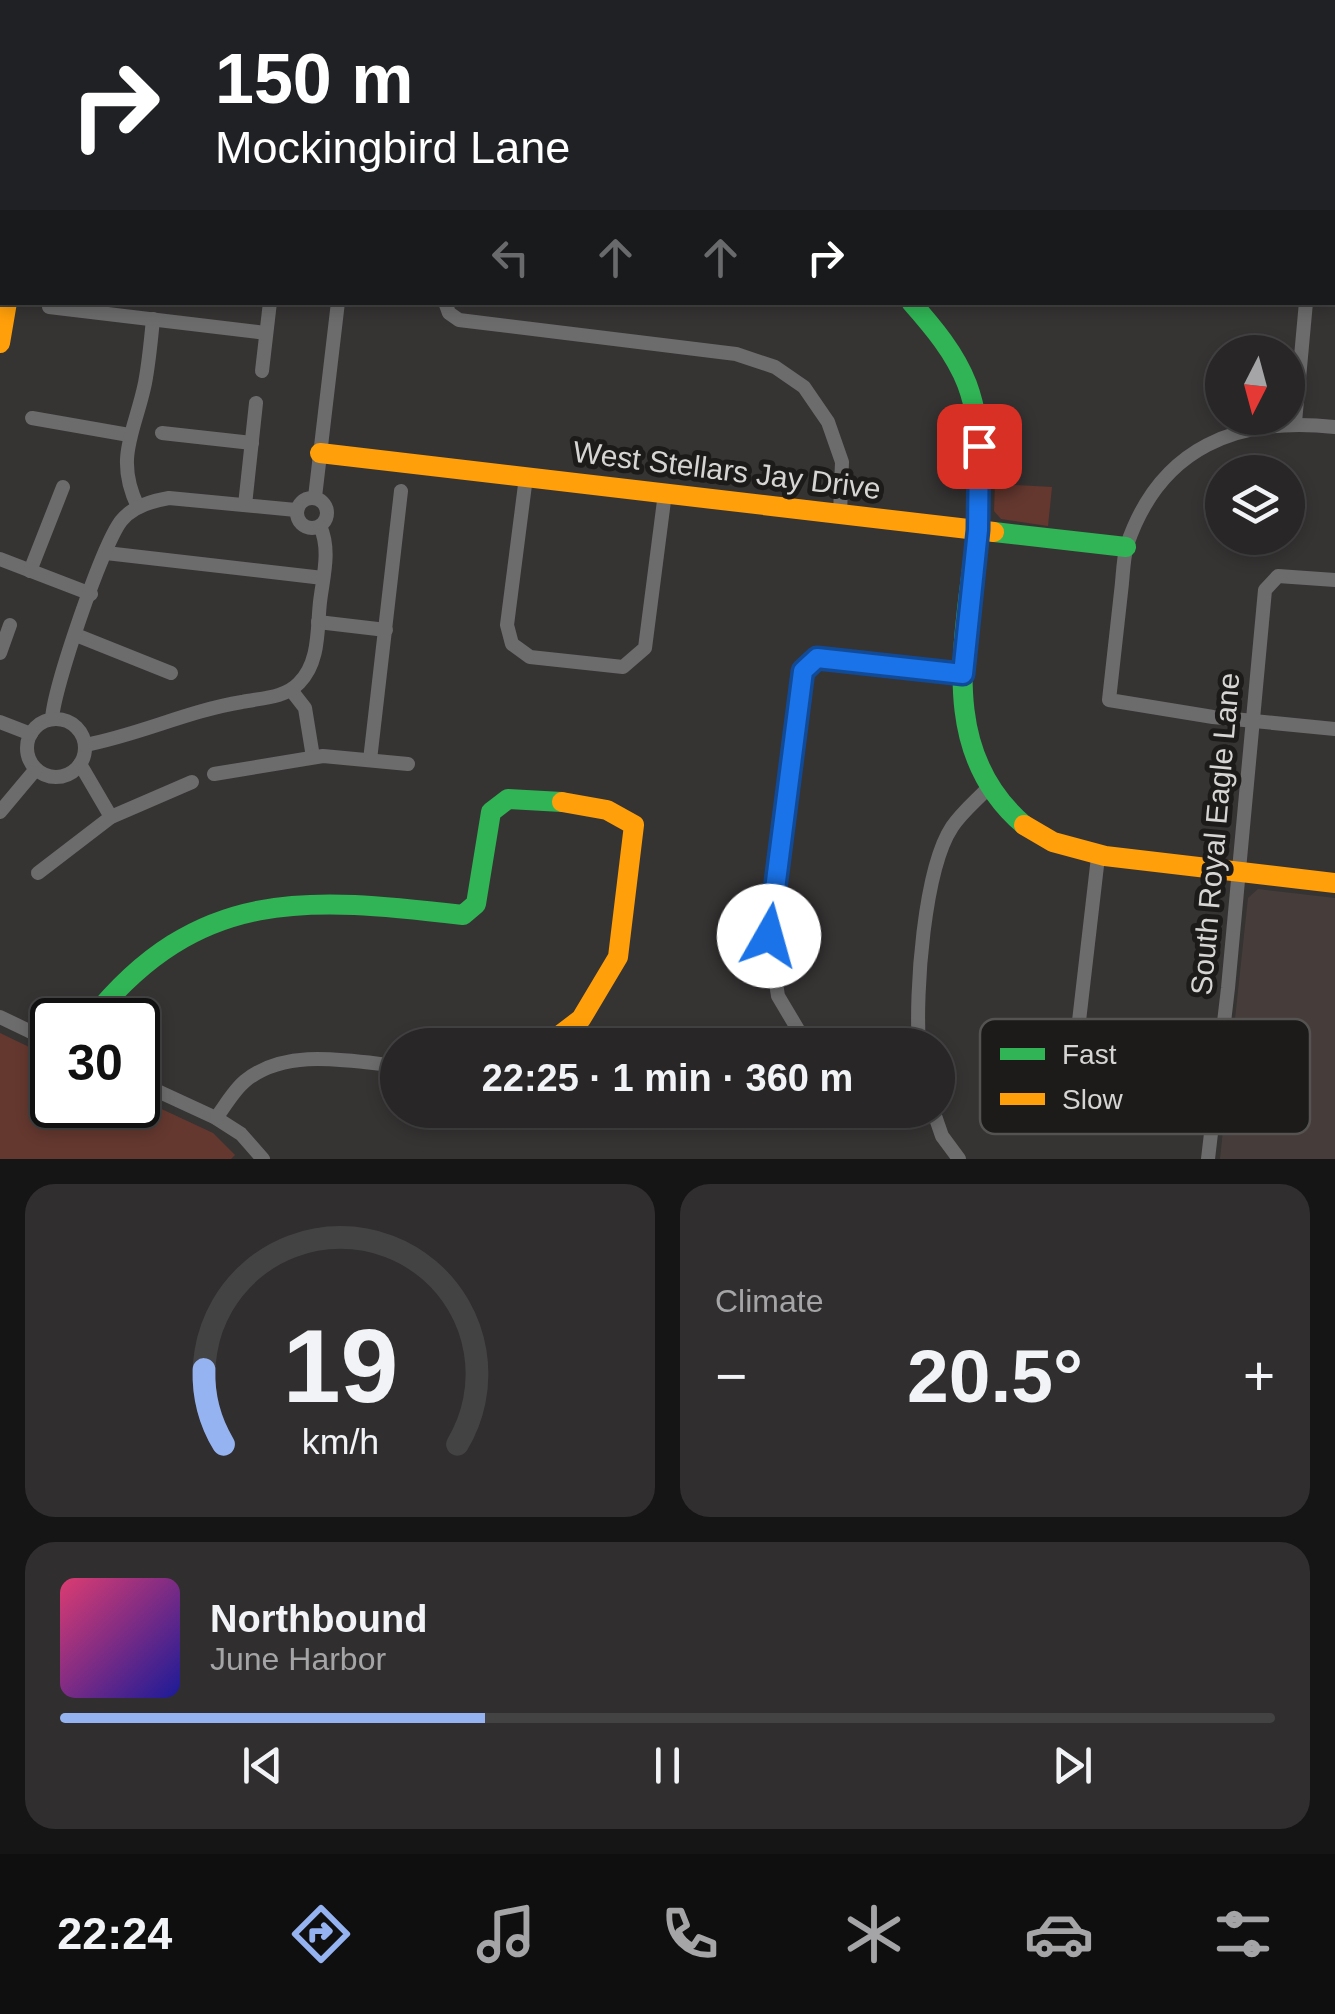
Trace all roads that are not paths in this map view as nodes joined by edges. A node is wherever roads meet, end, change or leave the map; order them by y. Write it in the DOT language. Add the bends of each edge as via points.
graph roads {
  1 [pos="6,305"];
  2 [pos="270,305"];
  3 [pos="338,305"];
  4 [pos="445,305"];
  5 [pos="912,305"];
  6 [pos="1306,305"];
  7 [pos="49,308"];
  8 [pos="153,319"];
  9 [pos="266,333"];
  10 [pos="1303,335"];
  11 [pos="0,343"];
  12 [pos="262,371"];
  13 [pos="256,403"];
  14 [pos="32,418"];
  15 [pos="1305,423"];
  16 [pos="1335,427"];
  17 [pos="129,434"];
  18 [pos="162,434"];
  19 [pos="1229,435"];
  20 [pos="252,443"];
  21 [pos="320,453"];
  22 [pos="526,477"];
  23 [pos="63,487"];
  24 [pos="400,491"];
  25 [pos="665,493"];
  26 [pos="314,497"];
  27 [pos="245,505"];
  28 [pos="138,508"];
  29 [pos="296,510"];
  30 [pos="840,514"];
  31 [pos="320,526"];
  32 [pos="978,530"];
  33 [pos="1126,547"];
  34 [pos="106,553"];
  35 [pos="0,559"];
  36 [pos="30,571"];
  37 [pos="323,578"];
  38 [pos="1335,580"];
  39 [pos="90,594"];
  40 [pos="318,622"];
  41 [pos="10,625"];
  42 [pos="386,630"];
  43 [pos="76,635"];
  44 [pos="0,652"];
  45 [pos="171,673"];
  46 [pos="963,674"];
  47 [pos="292,690"];
  48 [pos="52,719"];
  49 [pos="1254,719"];
  50 [pos="0,722"];
  51 [pos="1335,729"];
  52 [pos="31,734"];
  53 [pos="85,745"];
  54 [pos="314,756"];
  55 [pos="370,760"];
  56 [pos="80,764"];
  57 [pos="408,764"];
  58 [pos="36,769"];
  59 [pos="214,774"];
  60 [pos="192,782"];
  61 [pos="989,787"];
  62 [pos="0,812"];
  63 [pos="112,817"];
  64 [pos="1098,857"];
  65 [pos="38,873"];
  66 [pos="1240,873"];
  67 [pos="1335,883"];
  68 [pos="106,998"];
  69 [pos="0,1018"];
  70 [pos="1079,1019"];
  71 [pos="1225,1019"];
  72 [pos="569,1028"];
  73 [pos="797,1028"];
  74 [pos="918,1028"];
  75 [pos="30,1032"];
  76 [pos="380,1064"];
  77 [pos="160,1092"];
  78 [pos="216,1118"];
  79 [pos="939,1128"];
  80 [pos="1211,1134"];
  81 [pos="263,1159"];
  82 [pos="958,1159"];
  83 [pos="1208,1159"];
  1 -- 11 [label="street"];
  2 -- 9 [label="street"];
  3 -- 21 [label="street"];
  4 -- 30 [label="street" via="459,320 736,354 775,368 804,387 828,422 842,462"];
  5 -- 32 [label="street" via="955,360 971,396 979,446"];
  6 -- 10 [label="street"];
  7 -- 8 [label="street"];
  8 -- 9 [label="street"];
  8 -- 17 [label="street" via="145,383"];
  9 -- 12 [label="street"];
  13 -- 20 [label="street"];
  14 -- 17 [label="street"];
  15 -- 16 [label="street"];
  17 -- 28 [label="street" via="126,472"];
  18 -- 20 [label="street"];
  19 -- 33 [label="street" via="1194,450 1154,490"];
  20 -- 27 [label="street"];
  21 -- 22 [label="street, West Stellars Jay Drive"];
  21 -- 26 [label="street"];
  22 -- 25 [label="street, West Stellars Jay Drive"];
  22 -- 25 [label="street" via="507,625 512,644 530,657 623,667 645,648"];
  23 -- 36 [label="street"];
  24 -- 42 [label="street"];
  25 -- 30 [label="street, West Stellars Jay Drive"];
  26 -- 29 [label="street"];
  26 -- 31 [label="street" via="327,508"];
  27 -- 28 [label="street" via="168,498"];
  27 -- 29 [label="street"];
  28 -- 34 [label="street" via="119,524"];
  29 -- 31 [label="street" via="306,527"];
  30 -- 32 [label="street, West Stellars Jay Drive"];
  31 -- 37 [label="street"];
  32 -- 33 [label="street, West Stellars Jay Drive"];
  32 -- 46 [label="street"];
  33 -- 49 [label="street" via="1109,700"];
  34 -- 37 [label="street"];
  34 -- 39 [label="street"];
  35 -- 36 [label="street"];
  36 -- 39 [label="street"];
  37 -- 40 [label="street"];
  38 -- 49 [label="street, South Royal Eagle Lane" via="1278,576 1265,590"];
  39 -- 43 [label="street"];
  40 -- 42 [label="street"];
  40 -- 47 [label="street" via="314,660"];
  41 -- 44 [label="street"];
  42 -- 55 [label="street"];
  43 -- 45 [label="street"];
  43 -- 48 [label="street"];
  46 -- 61 [label="street" via="969,744"];
  46 -- 73 [label="street" via="817,658 803,671 769,936 778,996"];
  47 -- 53 [label="street"];
  47 -- 54 [label="street" via="304,708"];
  48 -- 52 [label="street"];
  48 -- 53 [label="street" via="74,725"];
  49 -- 51 [label="street"];
  49 -- 66 [label="street, South Royal Eagle Lane"];
  50 -- 52 [label="street"];
  52 -- 58 [label="street" via="27,744"];
  53 -- 56 [label="street"];
  54 -- 55 [label="street"];
  54 -- 59 [label="street"];
  55 -- 57 [label="street"];
  56 -- 58 [label="street" via="54,776"];
  56 -- 63 [label="street"];
  58 -- 62 [label="street"];
  60 -- 63 [label="street"];
  61 -- 64 [label="street" via="1035,833"];
  61 -- 74 [label="street" via="952,826 934,865"];
  63 -- 65 [label="street"];
  64 -- 66 [label="street"];
  64 -- 70 [label="street"];
  66 -- 67 [label="street"];
  66 -- 71 [label="street, South Royal Eagle Lane"];
  68 -- 72 [label="street" via="144,961 236,914 300,903 463,915 476,904 491,812 508,798 593,806 620,813 634,826 618,957"];
  69 -- 75 [label="street"];
  76 -- 78 [label="street" via="285,1062 246,1080"];
  77 -- 78 [label="street"];
  78 -- 81 [label="street"];
  79 -- 82 [label="street"];
  80 -- 83 [label="street, South Royal Eagle Lane"];
}
